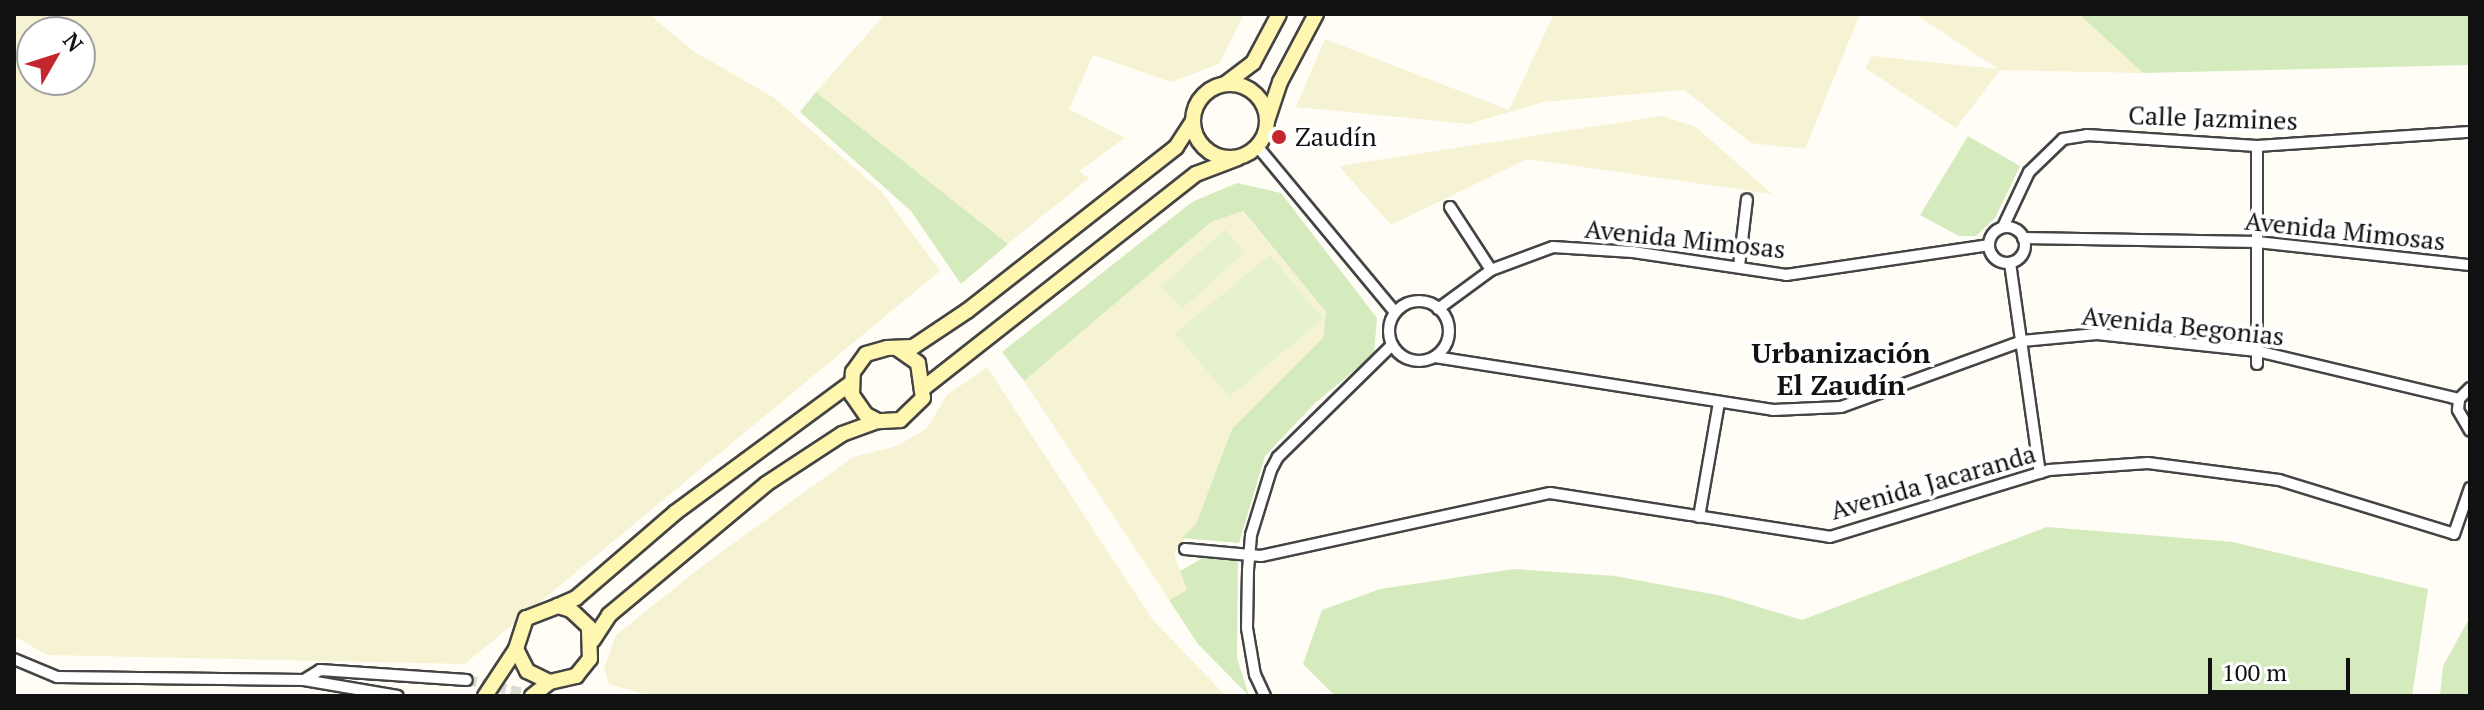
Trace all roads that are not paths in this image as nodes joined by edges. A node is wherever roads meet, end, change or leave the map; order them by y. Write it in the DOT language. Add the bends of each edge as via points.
graph roads {
  1 [pos="1279,14"];
  2 [pos="1316,14"];
  3 [pos="1225,84"];
  4 [pos="1193,121"];
  5 [pos="1267,121"];
  6 [pos="2470,132"];
  7 [pos="1257,146"];
  8 [pos="2257,146"];
  9 [pos="1238,158"];
  10 [pos="1747,199"];
  11 [pos="1450,207"];
  12 [pos="2003,227"];
  13 [pos="2023,238"];
  14 [pos="2257,242"];
  15 [pos="1988,245"];
  16 [pos="2010,263"];
  17 [pos="2470,265"];
  18 [pos="1739,266"];
  19 [pos="1491,270"];
  20 [pos="1438,309"];
  21 [pos="1395,312"];
  22 [pos="2022,341"];
  23 [pos="1392,345"];
  24 [pos="898,349"];
  25 [pos="2257,351"];
  26 [pos="1435,357"];
  27 [pos="2257,364"];
  28 [pos="851,383"];
  29 [pos="925,387"];
  30 [pos="2470,388"];
  31 [pos="2459,399"];
  32 [pos="1719,402"];
  33 [pos="878,421"];
  34 [pos="2470,431"];
  35 [pos="2040,473"];
  36 [pos="2470,488"];
  37 [pos="1699,517"];
  38 [pos="1185,549"];
  39 [pos="1250,554"];
  40 [pos="558,606"];
  41 [pos="593,640"];
  42 [pos="516,649"];
  43 [pos="14,659"];
  44 [pos="304,680"];
  45 [pos="467,680"];
  46 [pos="550,682"];
  47 [pos="398,696"];
  48 [pos="485,696"];
  49 [pos="532,696"];
  50 [pos="1265,696"];
  1 -- 3 [label="main road" via="1263,51 1243,75"];
  2 -- 5 [label="main road" via="1280,82"];
  3 -- 4 [label="main road" via="1198,102"];
  3 -- 5 [label="main road" via="1249,89 1259,98"];
  4 -- 9 [label="main road" via="1201,145 1210,153"];
  4 -- 24 [label="main road" via="1174,149 992,293 930,337"];
  5 -- 7 [label="main road"];
  6 -- 8 [label="street, Calle Jazmines"];
  7 -- 9 [label="main road"];
  7 -- 21 [label="street"];
  8 -- 12 [label="street, Calle Jazmines" via="2087,135 2063,139 2029,172"];
  8 -- 14 [label="street"];
  9 -- 29 [label="main road" via="1196,174"];
  10 -- 18 [label="street"];
  11 -- 19 [label="street"];
  12 -- 13 [label="street" via="2015,229"];
  12 -- 15 [label="street"];
  13 -- 14 [label="street, Avenida Mimosas"];
  13 -- 16 [label="street" via="2023,253"];
  14 -- 17 [label="street, Avenida Mimosas"];
  14 -- 25 [label="street"];
  15 -- 16 [label="street" via="1995,259"];
  15 -- 18 [label="street, Avenida Mimosas" via="1786,275"];
  16 -- 22 [label="street"];
  18 -- 19 [label="street, Avenida Mimosas" via="1553,247"];
  19 -- 20 [label="street, Avenida Mimosas"];
  20 -- 21 [label="street" via="1419,301"];
  20 -- 26 [label="street" via="1449,330"];
  21 -- 23 [label="street" via="1388,332"];
  22 -- 25 [label="street, Avenida Begonias" via="2097,334"];
  22 -- 32 [label="street, Avenida Begonias" via="1841,407 1773,410"];
  22 -- 35 [label="street"];
  23 -- 26 [label="street" via="1407,359"];
  23 -- 39 [label="street" via="1278,457 1256,513"];
  24 -- 28 [label="main road" via="866,354"];
  24 -- 29 [label="main road" via="918,363"];
  25 -- 27 [label="street"];
  25 -- 31 [label="street, Avenida Begonias"];
  26 -- 32 [label="street, Avenida Begonias"];
  28 -- 33 [label="main road" via="858,406"];
  28 -- 40 [label="main road" via="676,512 576,598"];
  29 -- 33 [label="main road" via="909,415"];
  30 -- 31 [label="street"];
  31 -- 34 [label="street" via="2461,422"];
  32 -- 37 [label="street"];
  33 -- 41 [label="main road" via="842,434 766,484 609,615"];
  35 -- 36 [label="street, Avenida Jacaranda" via="2148,463 2279,480 2454,534"];
  35 -- 37 [label="street, Avenida Jacaranda" via="1830,537"];
  37 -- 39 [label="street, Avenida Jacaranda" via="1550,493"];
  38 -- 39 [label="street, Avenida Jacaranda"];
  39 -- 50 [label="street" via="1247,628 1255,675"];
  40 -- 41 [label="main road" via="582,617"];
  40 -- 42 [label="main road" via="526,618"];
  41 -- 46 [label="main road" via="583,671"];
  42 -- 46 [label="main road" via="527,671"];
  42 -- 48 [label="main road"];
  43 -- 44 [label="street" via="57,677"];
  44 -- 45 [label="street" via="320,670"];
  44 -- 47 [label="street"];
  46 -- 49 [label="main road"];
}
